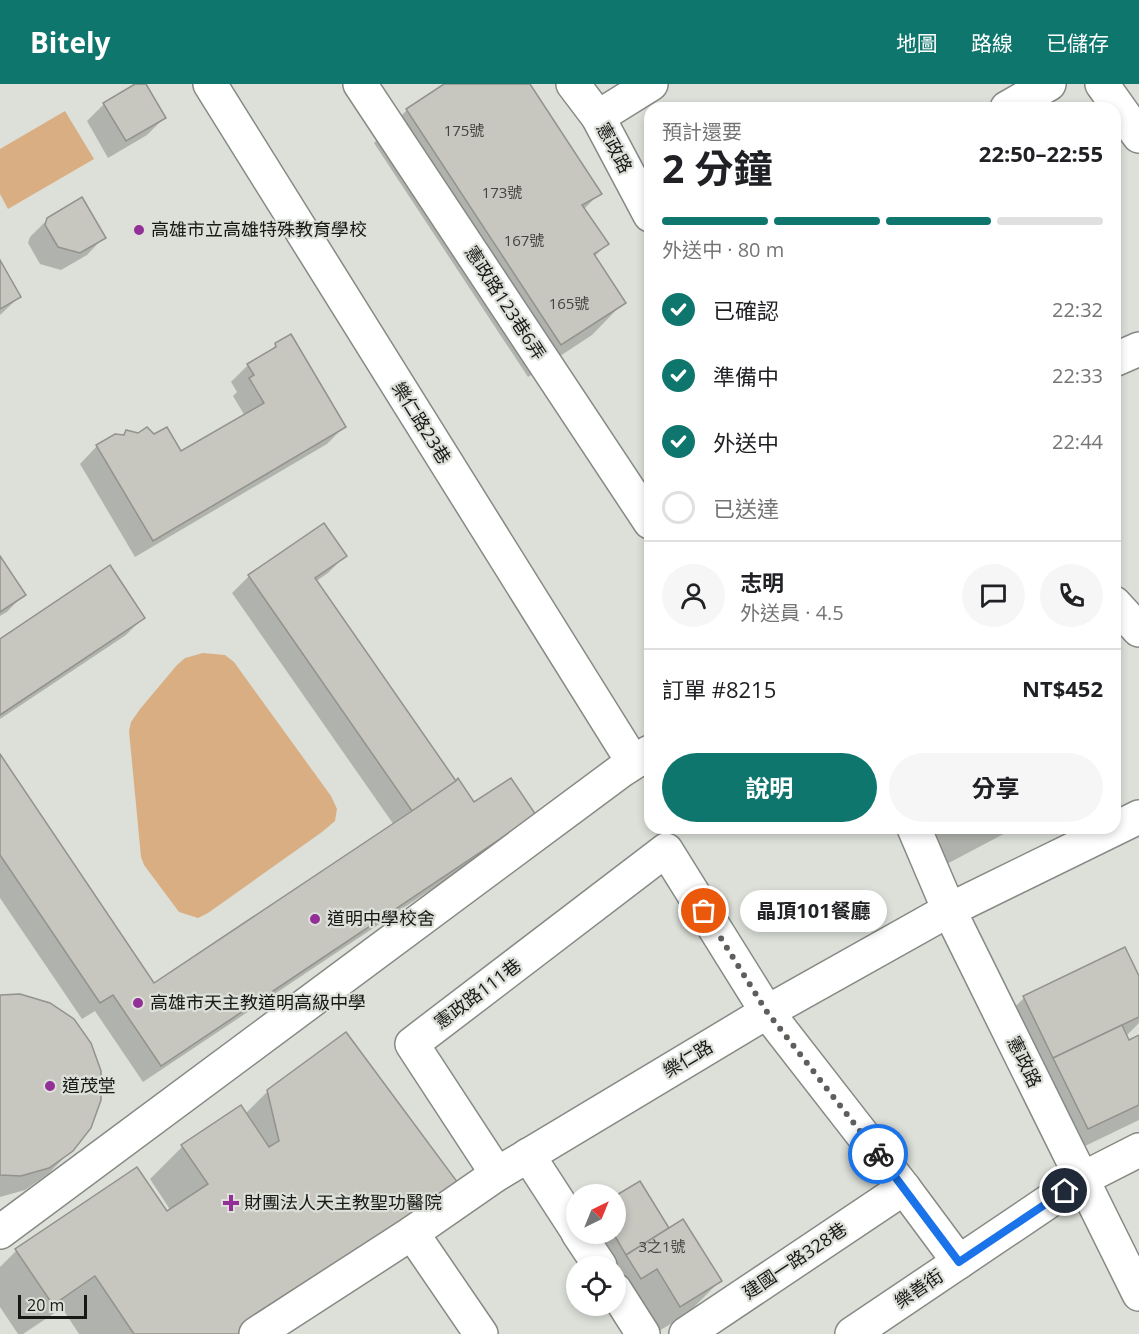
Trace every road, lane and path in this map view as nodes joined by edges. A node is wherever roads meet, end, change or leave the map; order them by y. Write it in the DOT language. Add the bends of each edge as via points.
graph roads {
  1 [pos="210,84"];
  2 [pos="360,84"];
  3 [pos="573,84"];
  4 [pos="1049,84"];
  5 [pos="1102,84"];
  6 [pos="654,93"];
  7 [pos="1018,102"];
  8 [pos="1115,102"];
  9 [pos="1121,111"];
  10 [pos="598,117"];
  11 [pos="1139,136"];
  12 [pos="644,204"];
  13 [pos="1139,349"];
  14 [pos="1121,357"];
  15 [pos="644,513"];
  16 [pos="1121,614"];
  17 [pos="1132,631"];
  18 [pos="635,761"];
  19 [pos="1136,823"];
  20 [pos="1121,830"];
  21 [pos="917,834"];
  22 [pos="1112,834"];
  23 [pos="949,910"];
  24 [pos="767,1012"];
  25 [pos="1139,1150"];
  26 [pos="528,1155"];
  27 [pos="497,1174"];
  28 [pos="1082,1179"];
  29 [pos="904,1188"];
  30 [pos="566,1214"];
  31 [pos="0,1232"];
  32 [pos="412,1233"];
  33 [pos="959,1262"];
  34 [pos="1139,1294"];
  35 [pos="626,1307"];
  36 [pos="472,1331"];
  37 [pos="256,1334"];
  38 [pos="643,1334"];
  39 [pos="686,1334"];
  40 [pos="852,1334"];
  1 -- 18 [label="street, 樂仁路23巷"];
  2 -- 15 [label="street, 憲政路123巷6弄"];
  3 -- 10 [label="street, 憲政路"];
  4 -- 7 [label="street"];
  5 -- 8 [label="street"];
  6 -- 10 [label="street"];
  9 -- 11 [label="street"];
  10 -- 12 [label="street, 憲政路"];
  13 -- 14 [label="street"];
  16 -- 17 [label="street"];
  18 -- 31 [label="street"];
  19 -- 20 [label="street, 樂仁路"];
  21 -- 23 [label="street, 憲政路"];
  22 -- 23 [label="street, 樂仁路"];
  23 -- 24 [label="street, 樂仁路"];
  23 -- 28 [label="street, 憲政路"];
  24 -- 26 [label="street, 樂仁路"];
  24 -- 27 [label="street, 憲政路111巷" via="666,850 412,1044"];
  24 -- 29 [label="street"];
  25 -- 28 [label="street, 樂善街"];
  26 -- 27 [label="street, 樂仁路"];
  26 -- 30 [label="street"];
  27 -- 32 [label="street, 樂仁路"];
  28 -- 33 [label="street, 樂善街"];
  28 -- 34 [label="street, 憲政路"];
  29 -- 33 [label="street"];
  29 -- 39 [label="street, 建國一路328巷"];
  32 -- 36 [label="street"];
  32 -- 37 [label="street, 樂仁路"];
  33 -- 40 [label="street, 樂善街"];
  35 -- 38 [label="street"];
}
